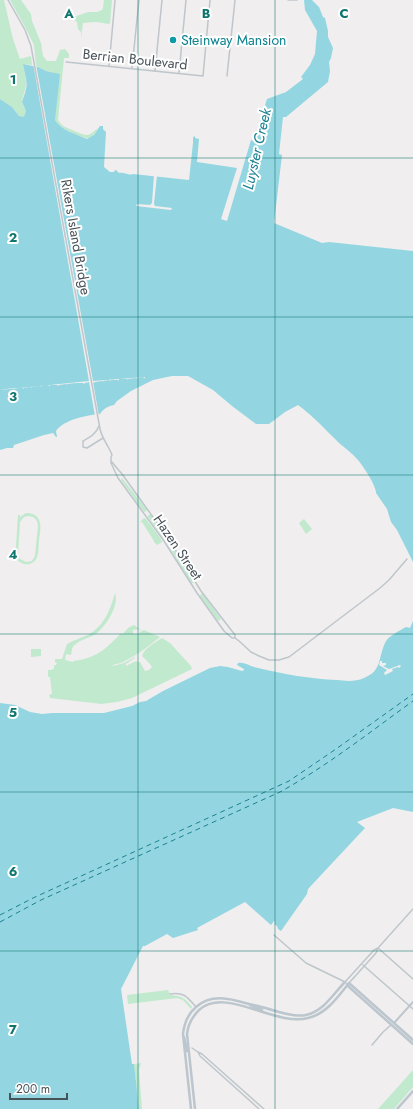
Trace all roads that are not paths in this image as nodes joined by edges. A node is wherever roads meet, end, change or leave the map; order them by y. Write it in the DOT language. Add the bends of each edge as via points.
graph roads {
  1 [pos="8,0"];
  2 [pos="115,0"];
  3 [pos="139,0"];
  4 [pos="162,0"];
  5 [pos="186,0"];
  6 [pos="210,0"];
  7 [pos="234,0"];
  8 [pos="288,0"];
  9 [pos="296,0"];
  10 [pos="66,62"];
  11 [pos="109,66"];
  12 [pos="132,69"];
  13 [pos="155,71"];
  14 [pos="179,73"];
  15 [pos="227,76"];
  16 [pos="98,421"];
  17 [pos="99,426"];
  18 [pos="103,438"];
  19 [pos="111,461"];
  20 [pos="407,559"];
  21 [pos="235,638"];
  22 [pos="413,909"];
  23 [pos="274,935"];
  24 [pos="378,948"];
  25 [pos="362,964"];
  26 [pos="364,966"];
  27 [pos="413,979"];
  28 [pos="345,982"];
  29 [pos="348,984"];
  30 [pos="170,994"];
  31 [pos="413,1002"];
  32 [pos="244,1003"];
  33 [pos="409,1006"];
  34 [pos="196,1007"];
  35 [pos="413,1009"];
  36 [pos="270,1014"];
  37 [pos="393,1024"];
  38 [pos="183,1031"];
  39 [pos="413,1040"];
  40 [pos="413,1044"];
  41 [pos="372,1045"];
  42 [pos="192,1048"];
  43 [pos="198,1052"];
  44 [pos="189,1062"];
  45 [pos="413,1091"];
  46 [pos="191,1109"];
  47 [pos="195,1109"];
  48 [pos="259,1109"];
  49 [pos="264,1109"];
  50 [pos="397,1109"];
  1 -- 16 [label="street, Rikers Island Bridge" via="31,46"];
  2 -- 11 [label="street"];
  3 -- 12 [label="street"];
  4 -- 13 [label="street"];
  5 -- 14 [label="street"];
  6 -- 14 [label="street, Berrian Boulevard" via="203,76"];
  7 -- 15 [label="street"];
  8 -- 9 [label="street"];
  10 -- 11 [label="street, Berrian Boulevard"];
  11 -- 12 [label="street, Berrian Boulevard"];
  12 -- 13 [label="street, Berrian Boulevard"];
  13 -- 14 [label="street, Berrian Boulevard"];
  16 -- 17 [label="street, Hazen Street"];
  17 -- 18 [label="street, Hazen Street"];
  17 -- 18 [label="street" via="94,434 83,441 83,447 87,448"];
  18 -- 19 [label="street, Hazen Street" via="112,455"];
  19 -- 21 [label="street, Hazen Street" via="168,538 201,590 236,635"];
  19 -- 21 [label="street, Hazen Street" via="118,478 164,541 197,594 224,631"];
  20 -- 21 [label="street, Hazen Street" via="380,588 289,657 269,660 251,652"];
  22 -- 24 [label="street"];
  23 -- 28 [label="street" via="306,963"];
  24 -- 25 [label="street"];
  24 -- 26 [label="street"];
  24 -- 27 [label="street"];
  25 -- 26 [label="street"];
  25 -- 28 [label="street"];
  26 -- 29 [label="street"];
  26 -- 33 [label="street"];
  28 -- 29 [label="main road"];
  28 -- 32 [label="main road" via="323,1006 304,1015 291,1015"];
  29 -- 36 [label="main road" via="326,1009 312,1017 294,1020"];
  29 -- 37 [label="main road"];
  30 -- 34 [label="street" via="180,993"];
  31 -- 33 [label="street"];
  32 -- 34 [label="main road" via="216,998"];
  32 -- 36 [label="main road"];
  33 -- 35 [label="street"];
  33 -- 37 [label="street"];
  34 -- 38 [label="main road"];
  36 -- 44 [label="main road" via="223,1002 205,1006 195,1014 188,1028"];
  37 -- 39 [label="main road"];
  37 -- 40 [label="main road"];
  37 -- 41 [label="street"];
  38 -- 44 [label="main road"];
  38 -- 46 [label="main road"];
  42 -- 43 [label="street"];
  43 -- 48 [label="street"];
  43 -- 49 [label="street"];
  44 -- 47 [label="main road"];
  45 -- 50 [label="main road"];
}
